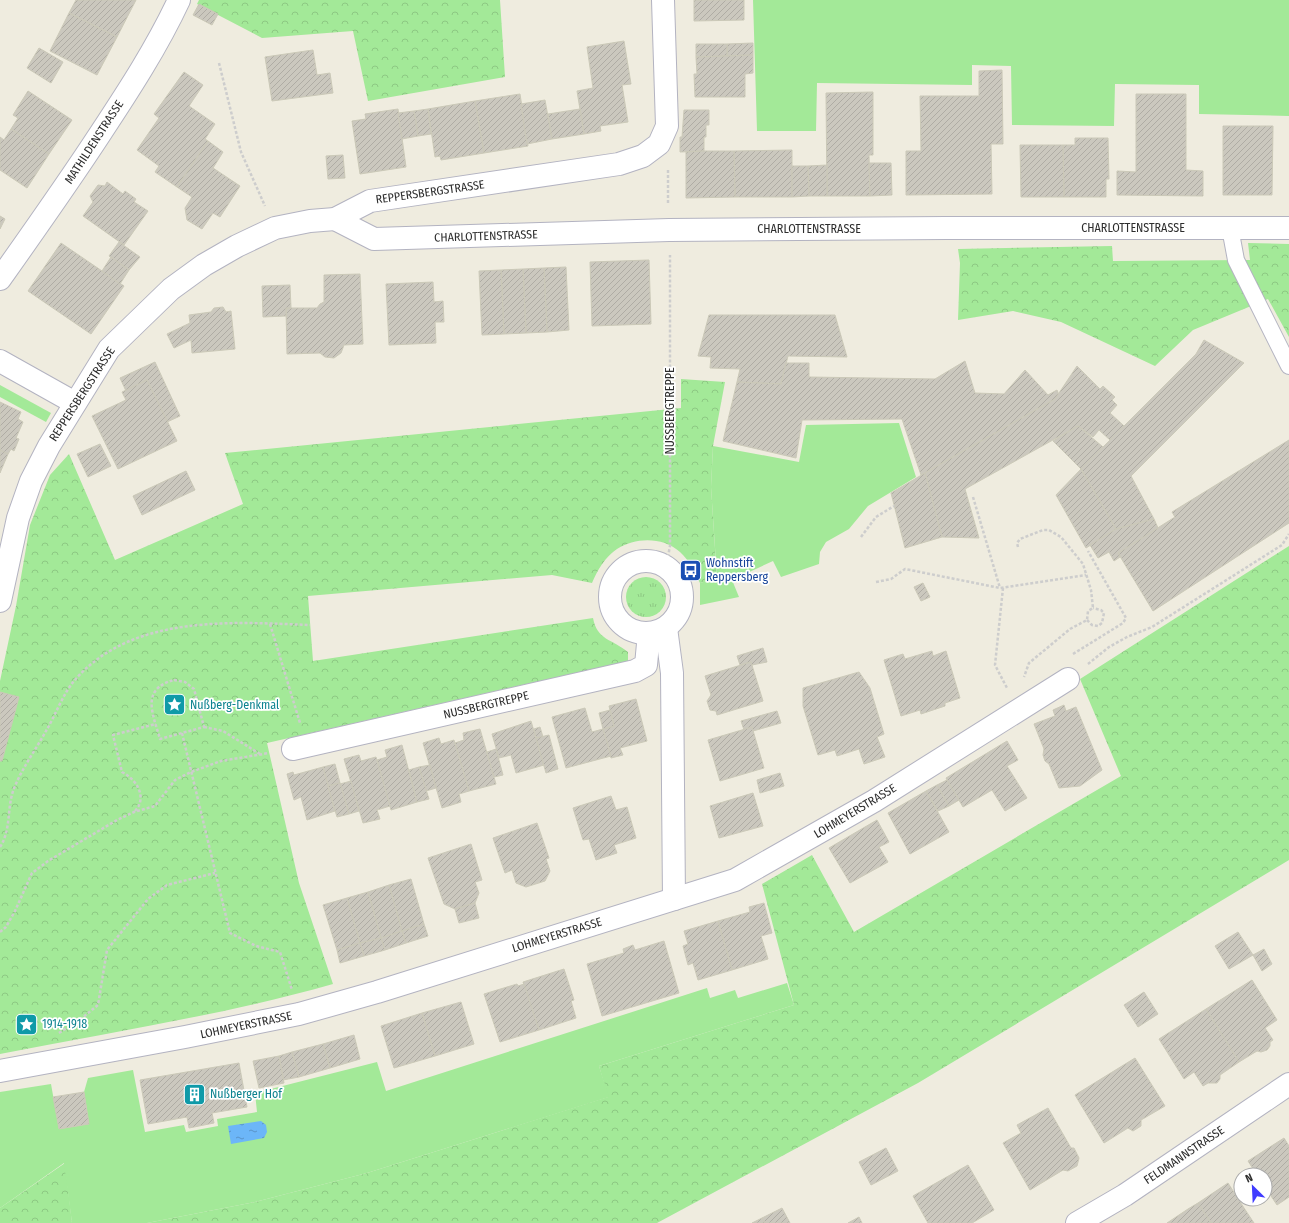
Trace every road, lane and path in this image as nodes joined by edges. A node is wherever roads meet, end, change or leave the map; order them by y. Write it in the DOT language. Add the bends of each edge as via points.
graph roads {
  1 [pos="179,0"];
  2 [pos="663,0"];
  3 [pos="219,64"];
  4 [pos="668,163"];
  5 [pos="669,209"];
  6 [pos="335,219"];
  7 [pos="275,228"];
  8 [pos="1230,228"];
  9 [pos="1289,228"];
  10 [pos="670,254"];
  11 [pos="0,279"];
  12 [pos="0,361"];
  13 [pos="1289,366"];
  14 [pos="75,403"];
  15 [pos="974,497"];
  16 [pos="894,506"];
  17 [pos="1289,534"];
  18 [pos="861,537"];
  19 [pos="1018,548"];
  20 [pos="1088,551"];
  21 [pos="666,567"];
  22 [pos="1086,575"];
  23 [pos="876,582"];
  24 [pos="1000,588"];
  25 [pos="1003,588"];
  26 [pos="0,602"];
  27 [pos="1093,608"];
  28 [pos="1087,620"];
  29 [pos="270,624"];
  30 [pos="310,625"];
  31 [pos="658,631"];
  32 [pos="1071,655"];
  33 [pos="1068,679"];
  34 [pos="1015,701"];
  35 [pos="156,724"];
  36 [pos="204,728"];
  37 [pos="182,733"];
  38 [pos="300,748"];
  39 [pos="191,772"];
  40 [pos="134,812"];
  41 [pos="0,847"];
  42 [pos="215,874"];
  43 [pos="674,899"];
  44 [pos="0,932"];
  45 [pos="294,996"];
  46 [pos="40,1063"];
  47 [pos="0,1071"];
  48 [pos="1289,1084"];
  49 [pos="1077,1223"];
  1 -- 11 [label="street, MATHILDENSTRASSE" via="165,30 118,106"];
  2 -- 6 [label="street, REPPERSBERGSTRASSE" via="667,126 659,144 643,156 619,164 370,201"];
  3 -- 7 [label="path" via="241,152"];
  4 -- 5 [label="path"];
  6 -- 7 [label="street, REPPERSBERGSTRASSE"];
  6 -- 8 [label="street, CHARLOTTENSTRASSE" via="374,239 669,230"];
  7 -- 14 [label="street, REPPERSBERGSTRASSE" via="204,265 171,289 109,349"];
  8 -- 9 [label="street, CHARLOTTENSTRASSE"];
  8 -- 13 [label="lane" via="1236,260"];
  10 -- 21 [label="path, NUSSBERGTREPPE" via="670,546"];
  12 -- 14 [label="street"];
  14 -- 26 [label="street, REPPERSBERGSTRASSE" via="31,481 18,518"];
  15 -- 24 [label="path"];
  16 -- 18 [label="path" via="876,517"];
  17 -- 33 [label="path" via="1282,545 1152,628 1126,637 1109,647"];
  19 -- 22 [label="path" via="1017,543 1020,539 1049,530 1061,537 1081,560"];
  20 -- 32 [label="path" via="1126,618 1123,623"];
  21 -- 31 [label="street" via="680,584 682,601 678,615"];
  21 -- 31 [label="street" via="656,563 637,563 626,568 615,580 611,591 611,603 618,620 634,631"];
  22 -- 25 [label="path"];
  22 -- 27 [label="path"];
  23 -- 24 [label="path" via="891,579 905,569"];
  24 -- 25 [label="path"];
  25 -- 34 [label="path" via="995,665"];
  27 -- 28 [label="path" via="1088,611"];
  27 -- 28 [label="path" via="1104,613 1102,623 1098,626 1092,625"];
  28 -- 34 [label="path" via="1070,630 1029,663"];
  29 -- 30 [label="path"];
  29 -- 38 [label="path"];
  29 -- 41 [label="path" via="227,622 155,633 128,641 97,660 74,681 14,787 6,838"];
  31 -- 38 [label="street, NUSSBERGTREPPE" via="646,665 635,671"];
  31 -- 43 [label="street" via="672,673"];
  33 -- 34 [label="street, LOHMEYERSTRASSE"];
  34 -- 43 [label="street, LOHMEYERSTRASSE" via="874,801 735,880"];
  35 -- 36 [label="path" via="150,703 154,691 163,683 174,680 185,682 194,689"];
  35 -- 37 [label="path" via="160,739"];
  35 -- 40 [label="path" via="113,735 122,772 138,784 141,795 138,808"];
  36 -- 37 [label="path"];
  36 -- 39 [label="path" via="223,731 260,755 222,761"];
  37 -- 39 [label="path"];
  39 -- 40 [label="path" via="175,780 155,806"];
  39 -- 42 [label="path"];
  40 -- 44 [label="path" via="62,852 32,873 15,911"];
  42 -- 45 [label="path" via="230,933 256,946 280,952"];
  42 -- 46 [label="path" via="167,885 148,899 107,950 98,1005 52,1038"];
  43 -- 46 [label="street, LOHMEYERSTRASSE" via="299,1014"];
  46 -- 47 [label="street, LOHMEYERSTRASSE"];
  48 -- 49 [label="street, FELDMANNSTRASSE" via="1125,1195"];
}
